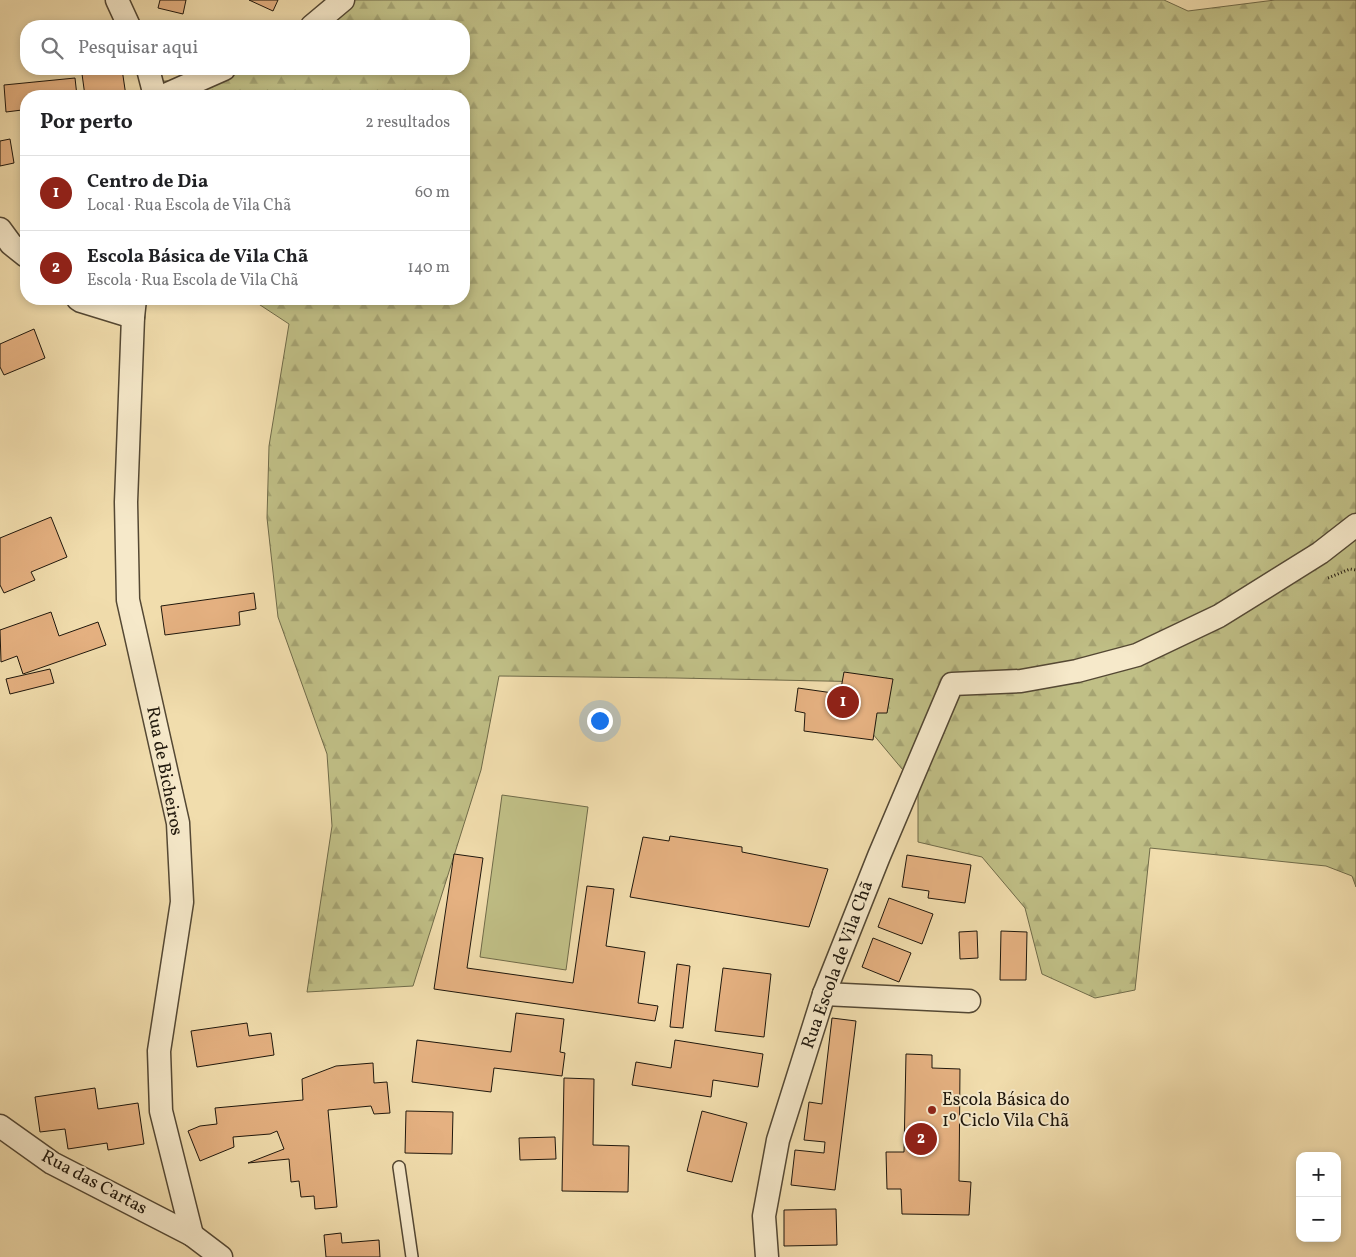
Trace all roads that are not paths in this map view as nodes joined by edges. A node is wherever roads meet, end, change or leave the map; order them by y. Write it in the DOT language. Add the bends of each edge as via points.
graph roads {
  1 [pos="117,0"];
  2 [pos="343,0"];
  3 [pos="126,20"];
  4 [pos="319,20"];
  5 [pos="150,75"];
  6 [pos="210,75"];
  7 [pos="153,90"];
  8 [pos="177,90"];
  9 [pos="111,305"];
  10 [pos="134,308"];
  11 [pos="1356,525"];
  12 [pos="824,994"];
  13 [pos="969,1001"];
  14 [pos="0,1126"];
  15 [pos="399,1167"];
  16 [pos="192,1235"];
  17 [pos="221,1257"];
  18 [pos="412,1257"];
  19 [pos="767,1257"];
  1 -- 3 [label="street"];
  2 -- 4 [label="street"];
  5 -- 7 [label="street"];
  6 -- 8 [label="street"];
  9 -- 10 [label="street"];
  10 -- 16 [label="street, Rua de Bicheiros" via="126,502 128,600 178,823 182,902 159,1051 161,1112"];
  11 -- 12 [label="street, Rua Escola de Vila Chã" via="1320,553 1219,616 1137,655 1077,672 1021,681 952,684 878,856"];
  12 -- 13 [label="street"];
  12 -- 19 [label="street, Rua Escola de Vila Chã" via="778,1140 764,1216"];
  14 -- 16 [label="street, Rua das Cartas" via="52,1163"];
  15 -- 18 [label="lane"];
  16 -- 17 [label="street"];
}
